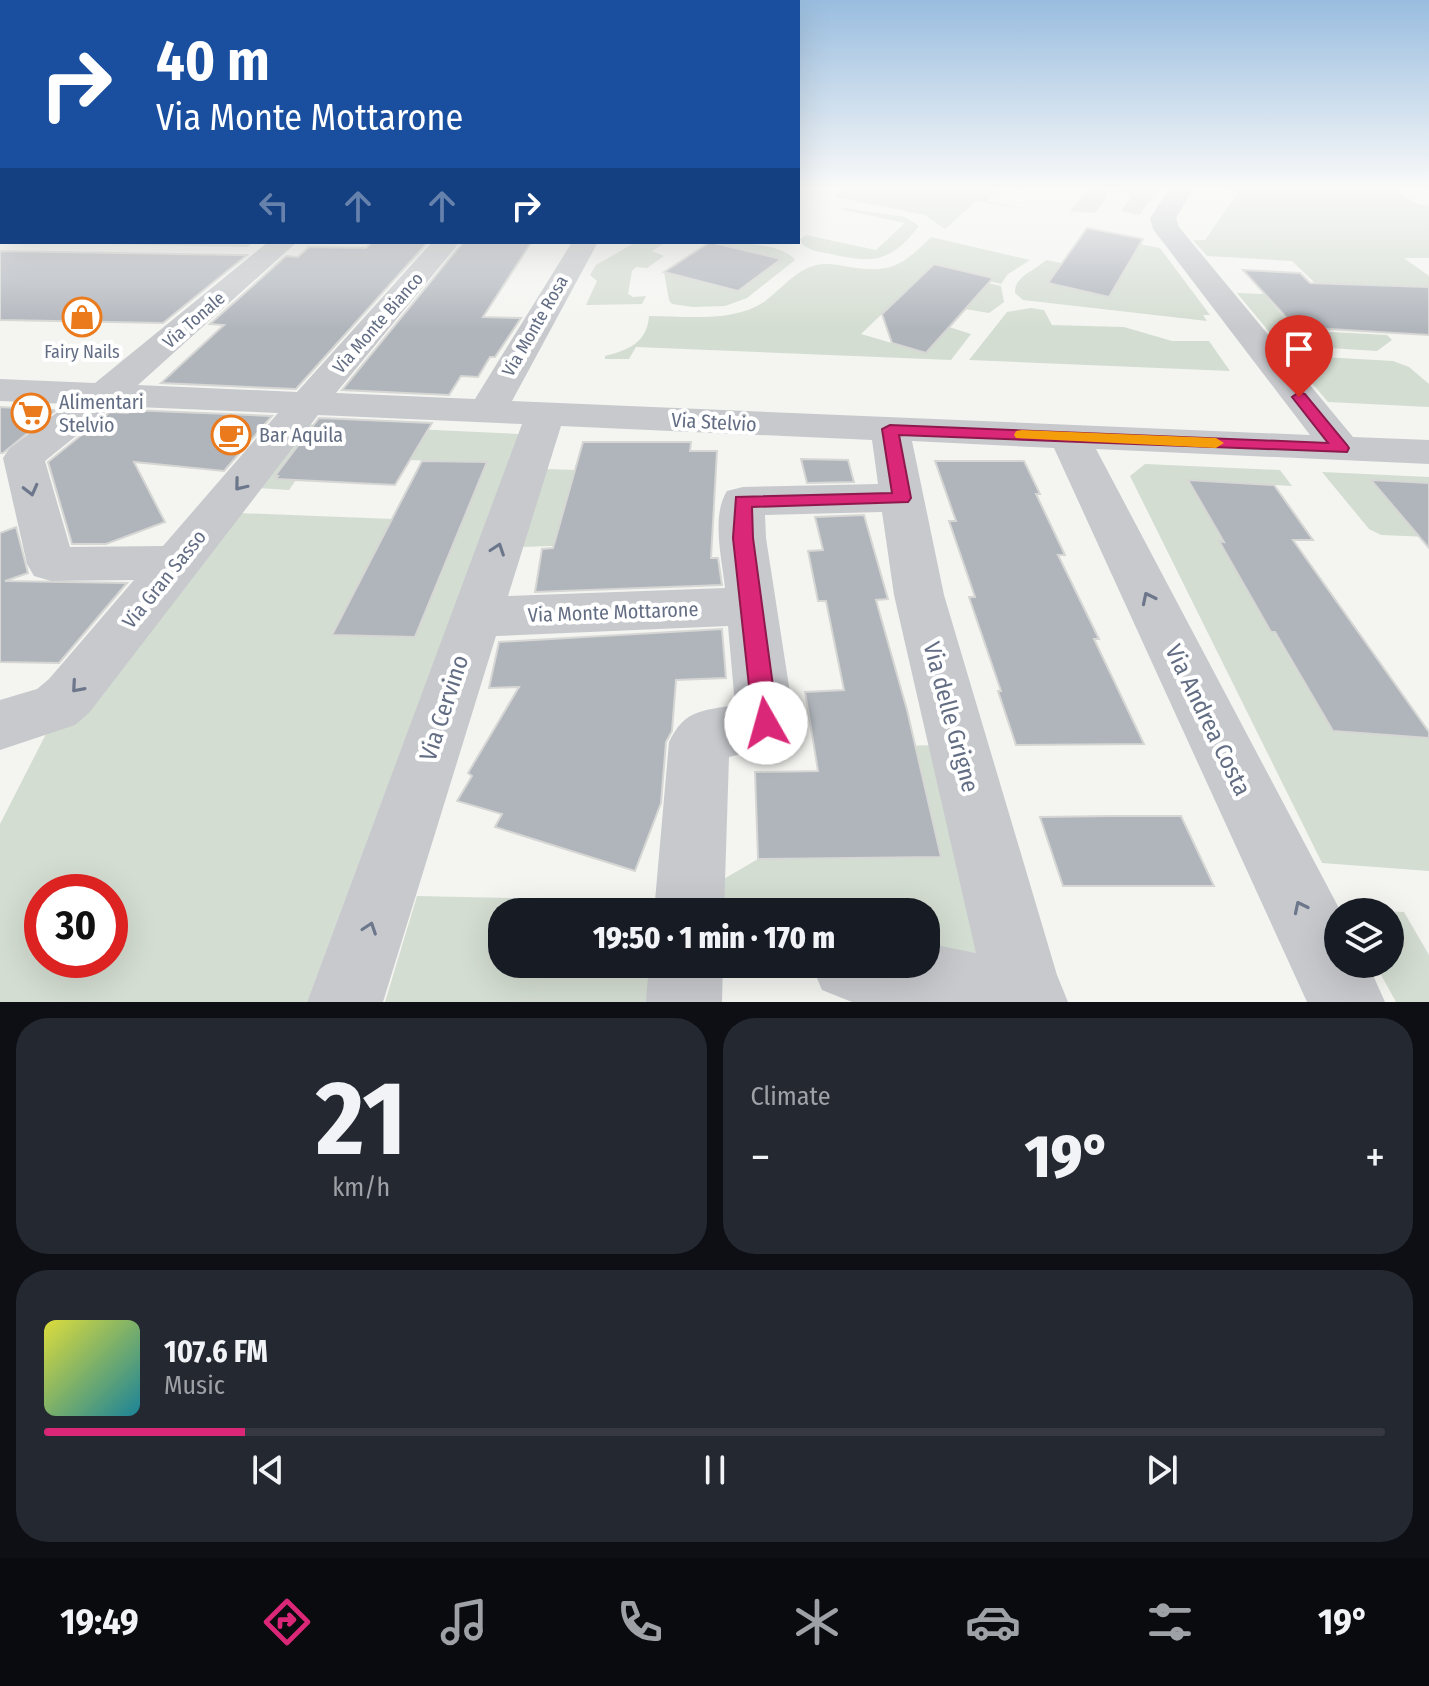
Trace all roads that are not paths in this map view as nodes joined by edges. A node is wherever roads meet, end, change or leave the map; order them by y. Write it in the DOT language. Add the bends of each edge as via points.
graph roads {
  1 [pos="1171,236"];
  2 [pos="282,244"];
  3 [pos="445,244"];
  4 [pos="584,244"];
  5 [pos="0,390"];
  6 [pos="102,394"];
  7 [pos="308,404"];
  8 [pos="487,411"];
  9 [pos="545,414"];
  10 [pos="890,429"];
  11 [pos="1069,437"];
  12 [pos="1341,448"];
  13 [pos="1429,452"];
  14 [pos="902,498"];
  15 [pos="177,563"];
  16 [pos="752,606"];
  17 [pos="474,617"];
  18 [pos="0,725"];
  19 [pos="690,898"];
  20 [pos="685,978"];
  21 [pos="914,978"];
  22 [pos="345,1002"];
  23 [pos="684,1002"];
  24 [pos="1028,1002"];
  25 [pos="1347,1002"];
  1 -- 12 [label="street"];
  2 -- 6 [label="street, Via Tonale"];
  3 -- 7 [label="street, Via Monte Bianco"];
  4 -- 8 [label="street, Via Monte Rosa"];
  5 -- 6 [label="street, Via Stelvio"];
  6 -- 7 [label="street, Via Stelvio"];
  6 -- 15 [label="street, Via Tonale, one-way" via="24,458 49,560"];
  7 -- 8 [label="street, Via Stelvio"];
  7 -- 15 [label="street, Via Gran Sasso, one-way"];
  8 -- 9 [label="street, Via Stelvio"];
  9 -- 10 [label="street, Via Stelvio"];
  17 -- 9 [label="street, Via Cervino, one-way"];
  10 -- 11 [label="street, Via Stelvio"];
  10 -- 14 [label="street, Via delle Grigne"];
  11 -- 12 [label="street, Via Stelvio"];
  25 -- 11 [label="street, Via Andrea Costa, one-way"];
  12 -- 13 [label="street, Via Stelvio"];
  14 -- 16 [label="street" via="743,501"];
  14 -- 24 [label="street, Via delle Grigne" via="919,595"];
  15 -- 18 [label="street, Via Gran Sasso, one-way" via="61,704"];
  16 -- 17 [label="street, Via Monte Mottarone"];
  16 -- 19 [label="street" via="766,725 706,736 699,742"];
  22 -- 17 [label="street, Via Cervino, one-way"];
  20 -- 23 [label="street"];
  21 -- 24 [label="street"];
}
